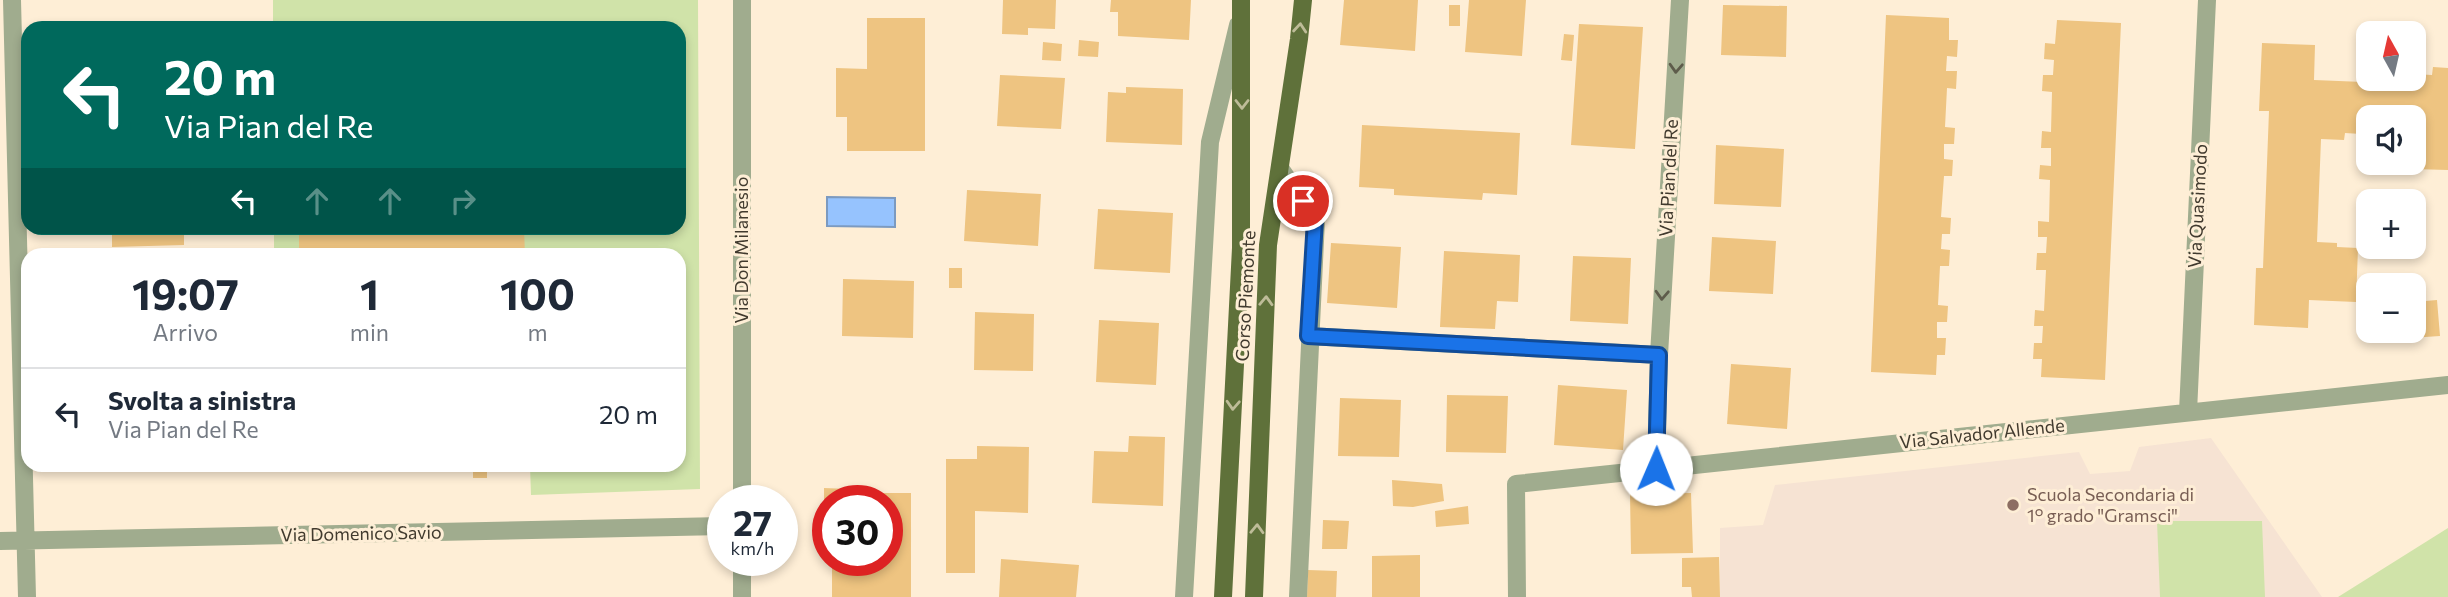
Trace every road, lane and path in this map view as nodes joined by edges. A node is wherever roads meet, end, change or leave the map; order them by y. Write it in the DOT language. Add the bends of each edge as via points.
graph roads {
  1 [pos="12,0"];
  2 [pos="742,0"];
  3 [pos="1303,0"];
  4 [pos="1680,0"];
  5 [pos="2207,0"];
  6 [pos="1241,6"];
  7 [pos="1280,168"];
  8 [pos="1308,336"];
  9 [pos="21,347"];
  10 [pos="1659,355"];
  11 [pos="2448,385"];
  12 [pos="2188,412"];
  13 [pos="1656,469"];
  14 [pos="24,472"];
  15 [pos="742,485"];
  16 [pos="707,526"];
  17 [pos="26,540"];
  18 [pos="0,541"];
  19 [pos="742,576"];
  20 [pos="27,597"];
  21 [pos="741,597"];
  22 [pos="1184,597"];
  23 [pos="1223,597"];
  24 [pos="1254,597"];
  25 [pos="1298,597"];
  26 [pos="1517,597"];
  1 -- 9 [label="street"];
  2 -- 15 [label="street, Via Don Milanesio"];
  7 -- 3 [label="main road, Corso Piemonte, one-way"];
  4 -- 10 [label="street, Via Pian del Re, one-way"];
  5 -- 12 [label="street, Via Quasimodo"];
  6 -- 22 [label="street, Corso Piemonte" via="1210,142"];
  6 -- 23 [label="main road, Corso Piemonte, one-way" via="1241,248"];
  7 -- 8 [label="street" via="1315,220"];
  24 -- 7 [label="main road, Corso Piemonte, one-way" via="1268,245"];
  8 -- 10 [label="street"];
  8 -- 25 [label="street"];
  10 -- 13 [label="street, Via Pian del Re"];
  11 -- 12 [label="street, Via Salvador Allende"];
  12 -- 13 [label="street, Via Salvador Allende"];
  13 -- 26 [label="street, Via Salvador Allende" via="1516,484"];
  14 -- 17 [label="street"];
  16 -- 17 [label="street, Via Domenico Savio"];
  17 -- 18 [label="street, Via Domenico Savio"];
  17 -- 20 [label="street"];
  19 -- 21 [label="street"];
}
